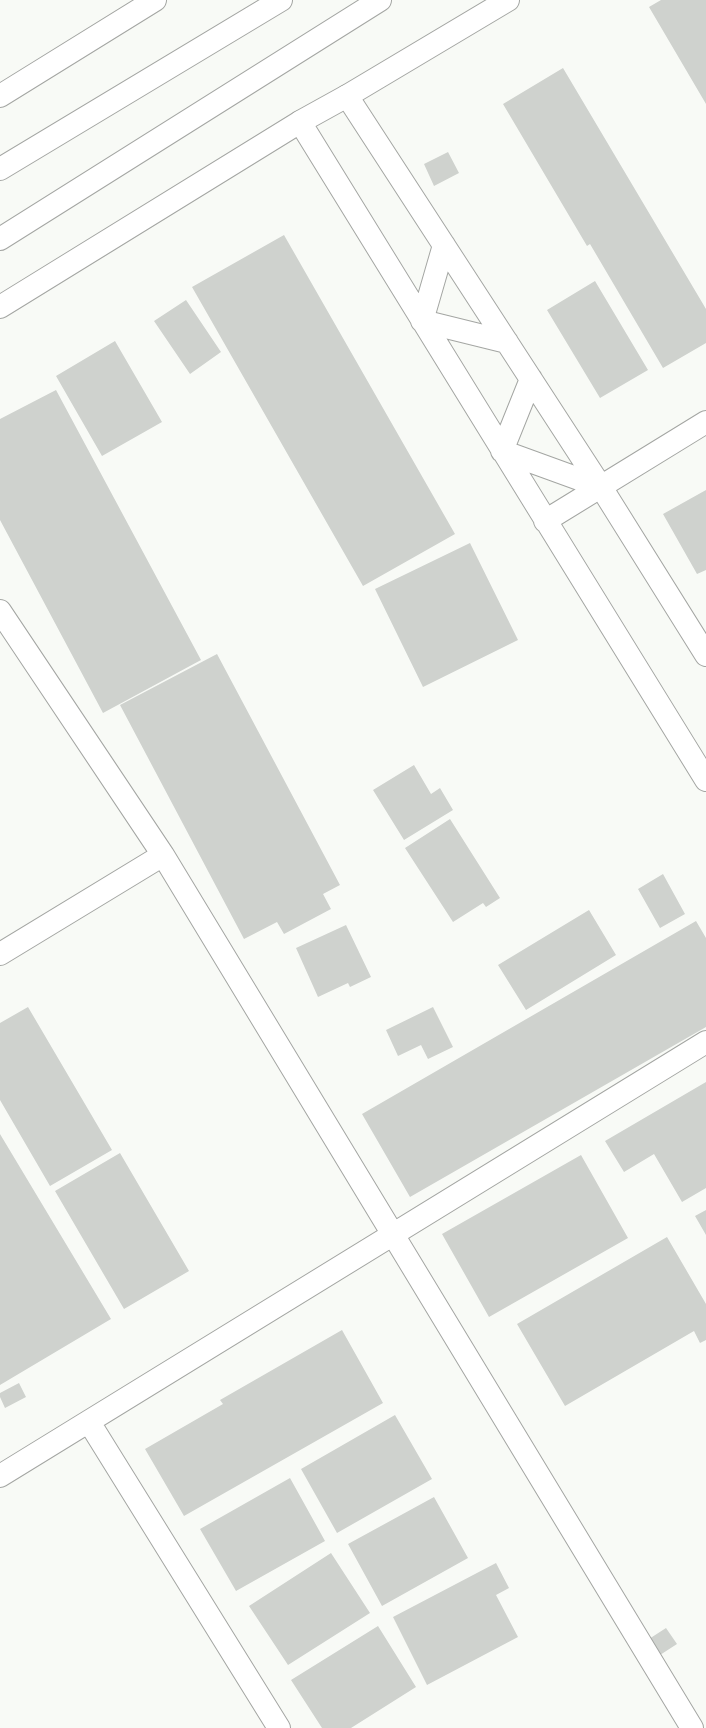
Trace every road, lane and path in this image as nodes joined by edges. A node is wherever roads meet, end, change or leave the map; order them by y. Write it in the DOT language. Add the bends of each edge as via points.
graph roads {
  1 [pos="155,0"];
  2 [pos="281,0"];
  3 [pos="380,0"];
  4 [pos="508,0"];
  5 [pos="0,96"];
  6 [pos="347,96"];
  7 [pos="300,122"];
  8 [pos="0,169"];
  9 [pos="0,239"];
  10 [pos="444,245"];
  11 [pos="0,307"];
  12 [pos="422,321"];
  13 [pos="507,342"];
  14 [pos="531,379"];
  15 [pos="706,422"];
  16 [pos="502,452"];
  17 [pos="601,487"];
  18 [pos="545,521"];
  19 [pos="0,611"];
  20 [pos="706,655"];
  21 [pos="706,780"];
  22 [pos="163,855"];
  23 [pos="0,954"];
  24 [pos="706,1042"];
  25 [pos="393,1235"];
  26 [pos="89,1422"];
  27 [pos="0,1476"];
  28 [pos="279,1728"];
  29 [pos="692,1728"];
  1 -- 5 [label="street"];
  2 -- 8 [label="street"];
  3 -- 9 [label="street"];
  4 -- 6 [label="street"];
  6 -- 7 [label="street"];
  6 -- 10 [label="street"];
  7 -- 11 [label="street"];
  7 -- 12 [label="street"];
  10 -- 12 [label="street"];
  10 -- 13 [label="street"];
  12 -- 13 [label="street"];
  12 -- 16 [label="street"];
  13 -- 14 [label="street"];
  14 -- 16 [label="street"];
  14 -- 17 [label="street"];
  15 -- 17 [label="street"];
  16 -- 17 [label="street"];
  16 -- 18 [label="street"];
  17 -- 18 [label="street"];
  17 -- 20 [label="street"];
  18 -- 21 [label="street"];
  19 -- 22 [label="street"];
  22 -- 23 [label="street"];
  22 -- 25 [label="street"];
  24 -- 25 [label="street"];
  25 -- 26 [label="street"];
  25 -- 29 [label="street"];
  26 -- 27 [label="street"];
  26 -- 28 [label="street"];
}
